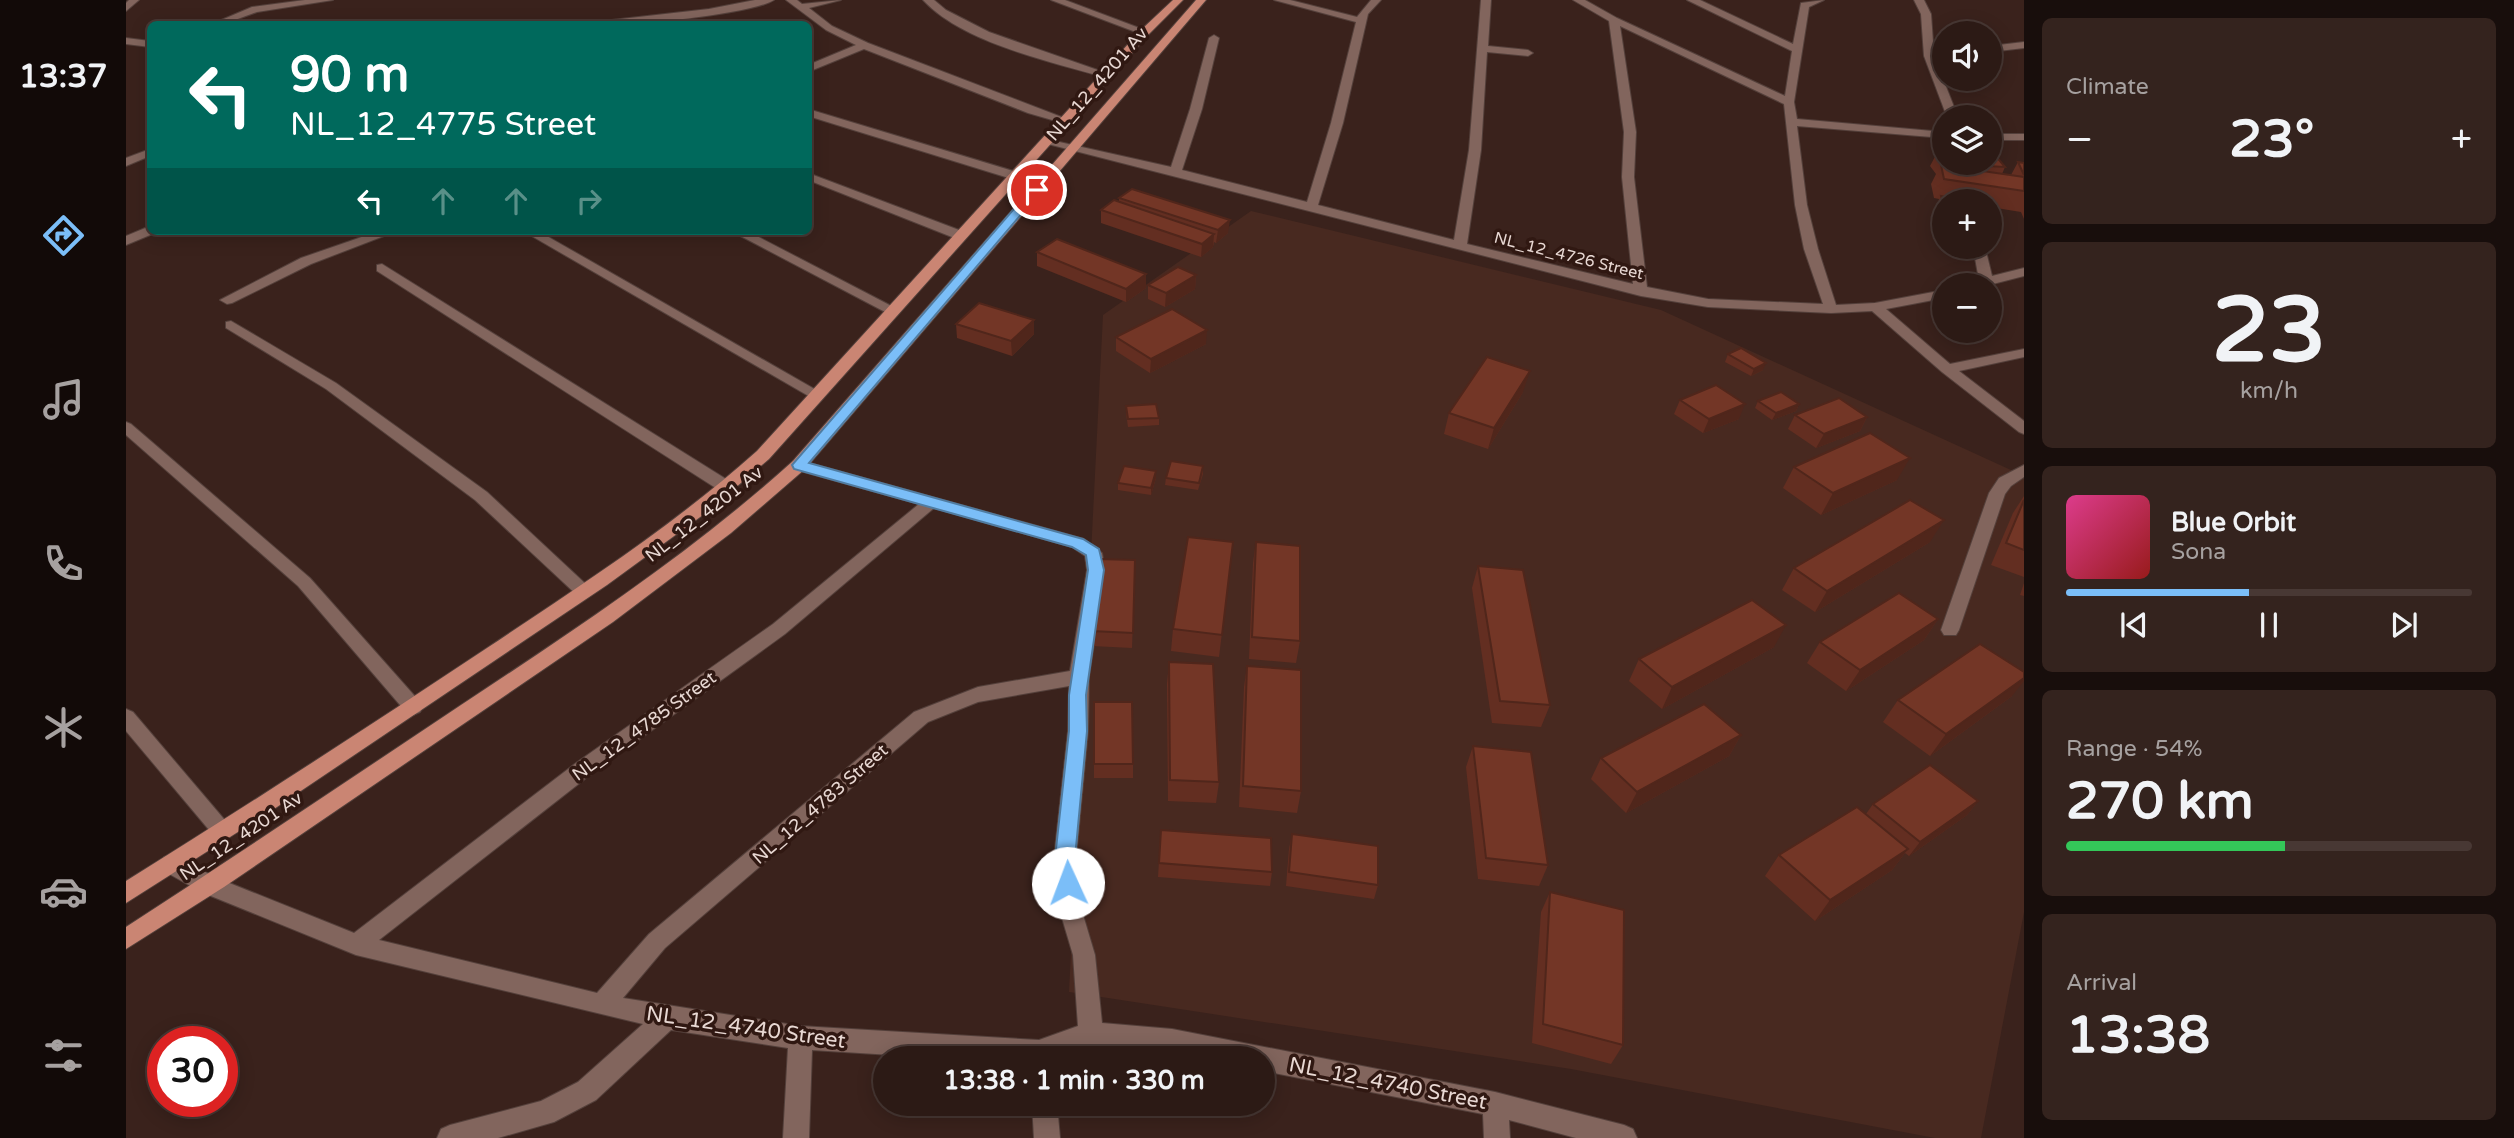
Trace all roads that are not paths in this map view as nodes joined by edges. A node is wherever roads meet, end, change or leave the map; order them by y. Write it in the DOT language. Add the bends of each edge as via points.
graph roads {
  1 [pos="134,0"];
  2 [pos="264,0"];
  3 [pos="328,0"];
  4 [pos="769,0"];
  5 [pos="791,0"];
  6 [pos="836,0"];
  7 [pos="928,0"];
  8 [pos="1056,0"];
  9 [pos="1178,0"];
  10 [pos="1201,0"];
  11 [pos="1279,0"];
  12 [pos="1376,0"];
  13 [pos="1486,0"];
  14 [pos="1597,0"];
  15 [pos="1692,0"];
  16 [pos="1819,0"];
  17 [pos="1919,0"];
  18 [pos="1580,1"];
  19 [pos="801,7"];
  20 [pos="126,8"];
  21 [pos="255,9"];
  22 [pos="709,12"];
  23 [pos="1614,20"];
  24 [pos="225,21"];
  25 [pos="630,21"];
  26 [pos="716,21"];
  27 [pos="1363,21"];
  28 [pos="1145,32"];
  29 [pos="1214,38"];
  30 [pos="126,41"];
  31 [pos="147,44"];
  32 [pos="864,45"];
  33 [pos="2024,46"];
  34 [pos="1484,49"];
  35 [pos="2002,49"];
  36 [pos="1798,50"];
  37 [pos="1528,53"];
  38 [pos="1929,57"];
  39 [pos="1932,57"];
  40 [pos="812,67"];
  41 [pos="1107,75"];
  42 [pos="1788,102"];
  43 [pos="1948,105"];
  44 [pos="812,112"];
  45 [pos="1066,121"];
  46 [pos="1792,122"];
  47 [pos="1932,134"];
  48 [pos="2002,137"];
  49 [pos="2024,137"];
  50 [pos="1046,142"];
  51 [pos="1073,147"];
  52 [pos="147,153"];
  53 [pos="126,162"];
  54 [pos="1175,172"];
  55 [pos="1016,176"];
  56 [pos="812,178"];
  57 [pos="1311,208"];
  58 [pos="147,231"];
  59 [pos="380,235"];
  60 [pos="536,235"];
  61 [pos="745,235"];
  62 [pos="962,236"];
  63 [pos="126,241"];
  64 [pos="1460,245"];
  65 [pos="382,268"];
  66 [pos="2024,272"];
  67 [pos="2008,277"];
  68 [pos="2002,278"];
  69 [pos="2024,289"];
  70 [pos="1641,292"];
  71 [pos="1932,296"];
  72 [pos="227,300"];
  73 [pos="1875,307"];
  74 [pos="1831,309"];
  75 [pos="894,311"];
  76 [pos="232,325"];
  77 [pos="2024,353"];
  78 [pos="1947,369"];
  79 [pos="817,395"];
  80 [pos="126,427"];
  81 [pos="2024,429"];
  82 [pos="799,465"];
  83 [pos="2024,470"];
  84 [pos="728,488"];
  85 [pos="929,504"];
  86 [pos="584,592"];
  87 [pos="1950,630"];
  88 [pos="1079,677"];
  89 [pos="412,708"];
  90 [pos="126,717"];
  91 [pos="222,831"];
  92 [pos="172,864"];
  93 [pos="209,885"];
  94 [pos="126,893"];
  95 [pos="126,939"];
  96 [pos="356,945"];
  97 [pos="602,1005"];
  98 [pos="667,1018"];
  99 [pos="1091,1032"];
  100 [pos="800,1038"];
  101 [pos="912,1046"];
  102 [pos="1059,1046"];
  103 [pos="1495,1104"];
  104 [pos="1045,1116"];
  105 [pos="450,1138"];
  106 [pos="796,1138"];
  107 [pos="1047,1138"];
  108 [pos="1497,1138"];
  109 [pos="1624,1138"];
  1 -- 20 [label="street"];
  2 -- 21 [label="street"];
  3 -- 21 [label="street"];
  4 -- 22 [label="street"];
  5 -- 19 [label="street"];
  6 -- 19 [label="street"];
  7 -- 41 [label="street" via="956,21"];
  8 -- 28 [label="street"];
  9 -- 28 [label="main road, NL_12_4201 Av"];
  10 -- 51 [label="main road, NL_12_4201 Av"];
  11 -- 27 [label="street"];
  12 -- 27 [label="street" via="1363,13"];
  13 -- 34 [label="street"];
  14 -- 18 [label="street"];
  15 -- 36 [label="street"];
  16 -- 36 [label="street" via="1804,5"];
  17 -- 38 [label="street" via="1926,14"];
  18 -- 23 [label="street"];
  19 -- 32 [label="street" via="829,28"];
  21 -- 24 [label="street"];
  22 -- 25 [label="street"];
  22 -- 26 [label="street"];
  23 -- 42 [label="street"];
  23 -- 70 [label="street" via="1630,132 1628,177"];
  27 -- 57 [label="street"];
  28 -- 41 [label="main road, NL_12_4201 Av"];
  29 -- 54 [label="street"];
  30 -- 31 [label="street"];
  32 -- 40 [label="street"];
  32 -- 45 [label="street"];
  33 -- 35 [label="street"];
  34 -- 37 [label="street"];
  34 -- 64 [label="street"];
  36 -- 42 [label="street"];
  38 -- 39 [label="street"];
  38 -- 43 [label="street"];
  41 -- 45 [label="main road, NL_12_4201 Av"];
  42 -- 46 [label="street"];
  44 -- 55 [label="street"];
  45 -- 50 [label="main road, NL_12_4201 Av"];
  46 -- 47 [label="street"];
  46 -- 74 [label="street" via="1806,227"];
  48 -- 49 [label="street"];
  50 -- 51 [label="street, NL_12_4726 Street"];
  50 -- 55 [label="main road, NL_12_4201 Av"];
  51 -- 54 [label="street, NL_12_4726 Street"];
  51 -- 82 [label="main road, NL_12_4201 Av"];
  52 -- 53 [label="street"];
  54 -- 57 [label="street, NL_12_4726 Street"];
  55 -- 62 [label="main road, NL_12_4201 Av"];
  56 -- 62 [label="street"];
  57 -- 64 [label="street, NL_12_4726 Street"];
  58 -- 63 [label="street"];
  59 -- 72 [label="street" via="306,261"];
  60 -- 79 [label="street"];
  61 -- 75 [label="street"];
  62 -- 75 [label="main road, NL_12_4201 Av"];
  64 -- 70 [label="street, NL_12_4726 Street"];
  65 -- 84 [label="street"];
  66 -- 67 [label="street"];
  67 -- 68 [label="street"];
  67 -- 69 [label="street"];
  70 -- 74 [label="street, NL_12_4726 Street" via="1709,303"];
  71 -- 73 [label="street, NL_12_4726 Street"];
  73 -- 74 [label="street, NL_12_4726 Street"];
  73 -- 78 [label="street"];
  75 -- 79 [label="main road, NL_12_4201 Av"];
  76 -- 86 [label="street" via="331,386 481,496"];
  77 -- 78 [label="street"];
  78 -- 81 [label="street"];
  79 -- 84 [label="main road, NL_12_4201 Av"];
  80 -- 89 [label="street" via="304,582"];
  82 -- 85 [label="street"];
  82 -- 93 [label="main road, NL_12_4201 Av" via="759,503 635,596"];
  83 -- 87 [label="street" via="1997,493"];
  84 -- 86 [label="main road, NL_12_4201 Av"];
  85 -- 88 [label="street" via="1077,543 1093,553 1096,570"];
  85 -- 96 [label="street, NL_12_4785 Street" via="779,629 583,769"];
  86 -- 89 [label="main road, NL_12_4201 Av"];
  88 -- 97 [label="street, NL_12_4783 Street" via="973,695 945,703 921,717 657,941"];
  88 -- 99 [label="street" via="1065,858 1070,908 1084,955"];
  89 -- 91 [label="main road, NL_12_4201 Av"];
  90 -- 91 [label="street"];
  91 -- 92 [label="main road, NL_12_4201 Av"];
  92 -- 93 [label="street, NL_12_4740 Street"];
  92 -- 94 [label="main road, NL_12_4201 Av"];
  93 -- 95 [label="main road, NL_12_4201 Av"];
  93 -- 96 [label="street, NL_12_4740 Street"];
  96 -- 97 [label="street, NL_12_4740 Street"];
  97 -- 98 [label="street, NL_12_4740 Street"];
  98 -- 100 [label="street, NL_12_4740 Street"];
  98 -- 105 [label="street" via="587,1091 545,1113"];
  99 -- 102 [label="street, NL_12_4740 Street"];
  99 -- 103 [label="street, NL_12_4740 Street" via="1172,1041"];
  100 -- 101 [label="street, NL_12_4740 Street"];
  100 -- 106 [label="street"];
  103 -- 108 [label="street"];
  103 -- 109 [label="street, NL_12_4740 Street"];
  104 -- 107 [label="street"];
}
